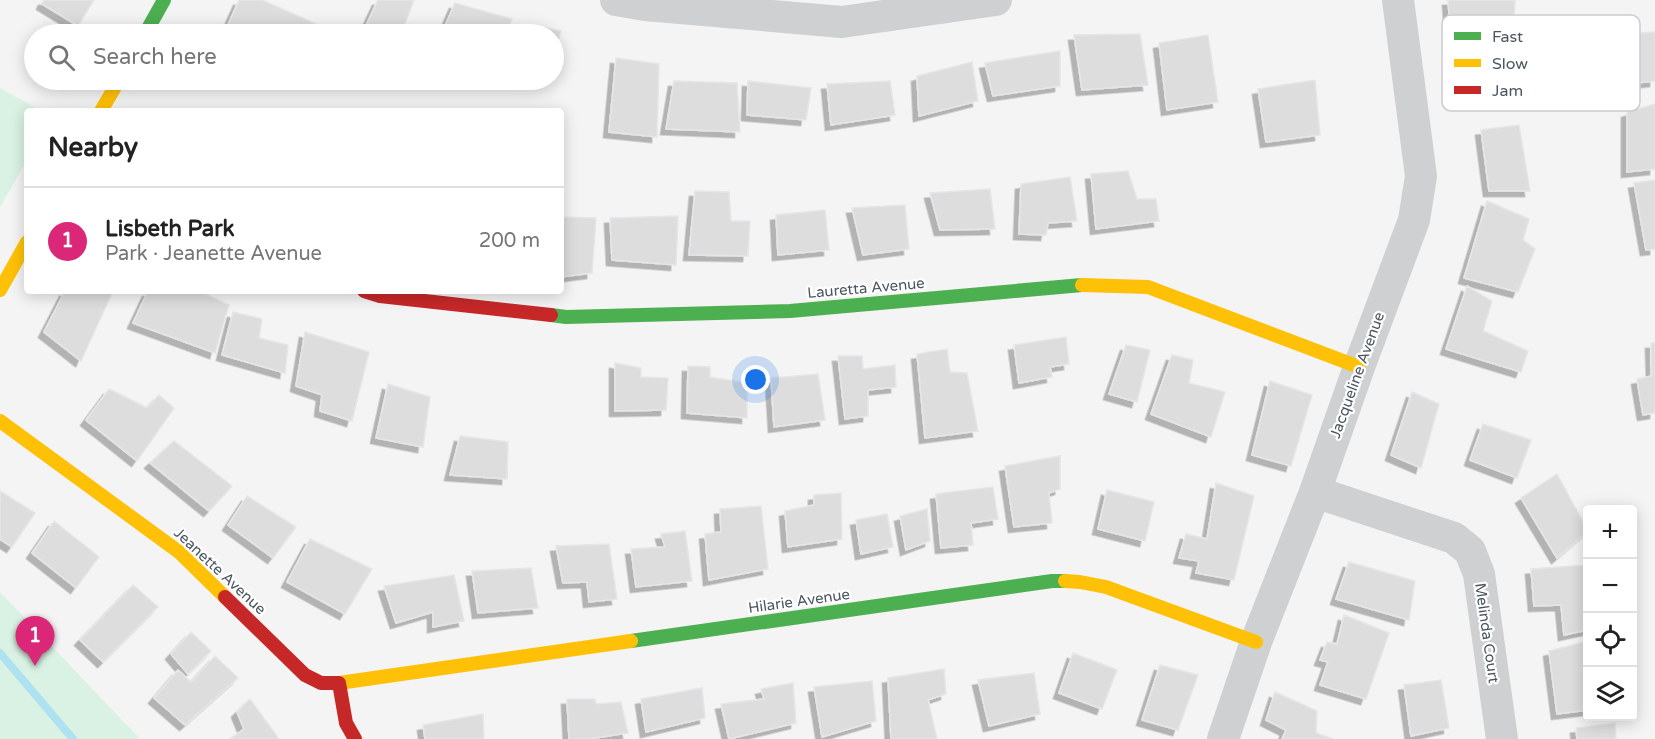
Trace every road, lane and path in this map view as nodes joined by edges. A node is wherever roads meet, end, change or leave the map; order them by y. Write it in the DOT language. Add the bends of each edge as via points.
graph roads {
  1 [pos="164,0"];
  2 [pos="616,0"];
  3 [pos="996,0"];
  4 [pos="1398,0"];
  5 [pos="151,24"];
  6 [pos="113,90"];
  7 [pos="103,108"];
  8 [pos="24,247"];
  9 [pos="0,290"];
  10 [pos="374,294"];
  11 [pos="1359,367"];
  12 [pos="0,421"];
  13 [pos="1315,492"];
  14 [pos="1256,642"];
  15 [pos="339,683"];
  16 [pos="355,739"];
  17 [pos="1224,739"];
  18 [pos="1502,739"];
  1 -- 5 [label="street"];
  2 -- 3 [label="street" via="842,22"];
  4 -- 11 [label="street, Jacqueline Avenue" via="1422,176 1414,220"];
  6 -- 7 [label="street"];
  8 -- 9 [label="street"];
  10 -- 11 [label="street, Lauretta Avenue" via="566,317 790,311 1089,284 1148,287"];
  11 -- 13 [label="street, Jacqueline Avenue"];
  12 -- 15 [label="street, Jeanette Avenue" via="179,552 305,675 321,683"];
  13 -- 14 [label="street, Jacqueline Avenue"];
  13 -- 18 [label="street, Melinda Court" via="1454,538 1470,551 1479,574"];
  14 -- 15 [label="street, Hilarie Avenue" via="1106,587 1052,581"];
  14 -- 17 [label="street, Jacqueline Avenue"];
  15 -- 16 [label="street" via="346,723"];
}
